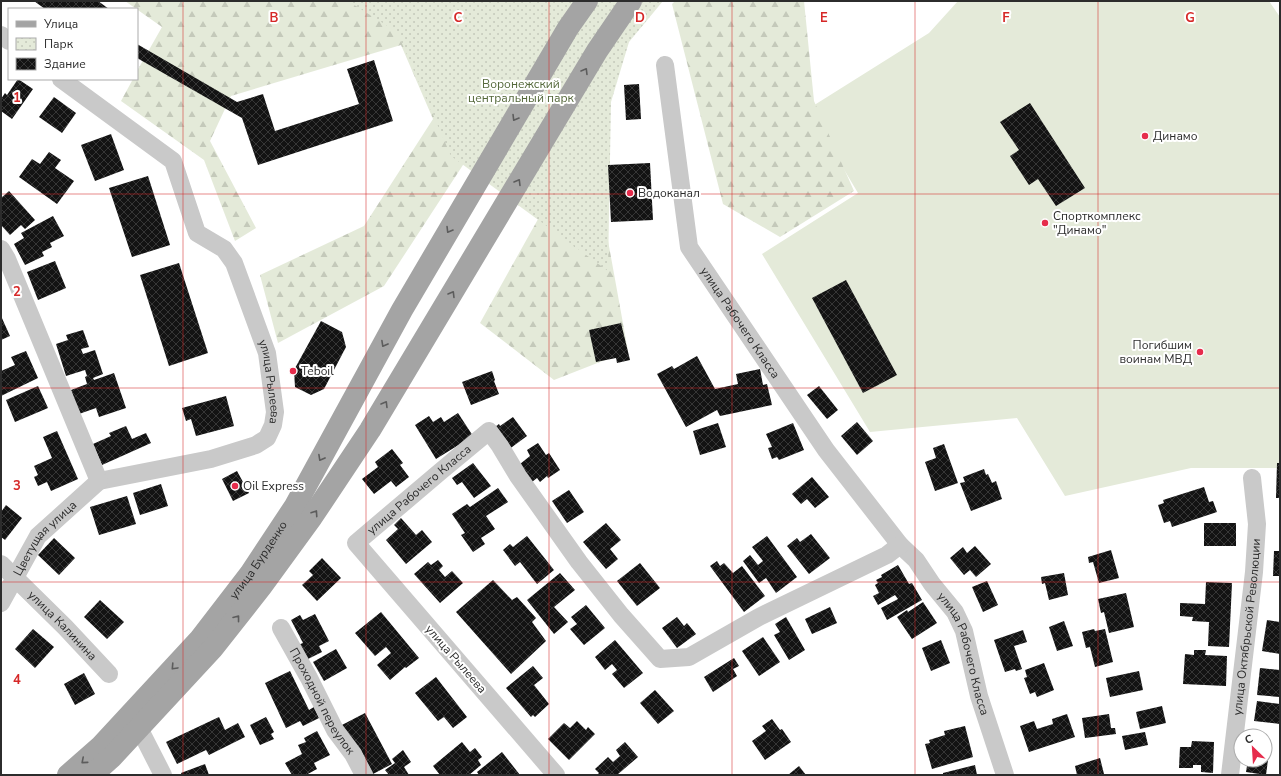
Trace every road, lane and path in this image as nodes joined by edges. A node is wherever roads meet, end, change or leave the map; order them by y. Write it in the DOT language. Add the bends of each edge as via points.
graph roads {
  1 [pos="587,1"];
  2 [pos="631,1"];
  3 [pos="664,66"];
  4 [pos="62,80"];
  5 [pos="1,249"];
  6 [pos="1252,478"];
  7 [pos="99,481"];
  8 [pos="356,543"];
  9 [pos="900,545"];
  10 [pos="1,564"];
  11 [pos="14,578"];
  12 [pos="1,603"];
  13 [pos="281,628"];
  14 [pos="110,674"];
  15 [pos="139,728"];
  16 [pos="68,775"];
  17 [pos="92,775"];
  18 [pos="163,775"];
  19 [pos="364,775"];
  20 [pos="556,775"];
  21 [pos="1005,775"];
  22 [pos="1230,775"];
  1 -- 16 [label="main road, улица Бурденко, one-way" via="564,35 402,310 296,506 250,574 200,639 101,746"];
  15 -- 2 [label="main road, улица Бурденко, one-way" via="213,648 312,517 370,430 597,51"];
  3 -- 9 [label="street, улица Рабочего Класса" via="689,247 826,450"];
  4 -- 7 [label="street, улица Рылеева" via="173,161 197,233 224,250 234,263 267,353 275,412 267,438 256,446"];
  5 -- 7 [label="street"];
  6 -- 22 [label="street, улица Октябрьской Революции" via="1257,524 1254,572"];
  7 -- 11 [label="street, Цветущая улица" via="38,536"];
  8 -- 9 [label="street, улица Рабочего Класса" via="490,431 518,476 579,562 660,659 689,656 759,617 887,555"];
  8 -- 20 [label="street, улица Рылеева"];
  9 -- 21 [label="street, улица Рабочего Класса" via="916,560 955,612 964,631 979,696"];
  10 -- 11 [label="street, улица Калинина"];
  11 -- 12 [label="street, Цветущая улица"];
  11 -- 14 [label="street, улица Калинина"];
  13 -- 19 [label="street, Проходной переулок" via="335,730 353,754"];
  15 -- 17 [label="main road, улица Бурденко"];
  15 -- 18 [label="street"];
}
